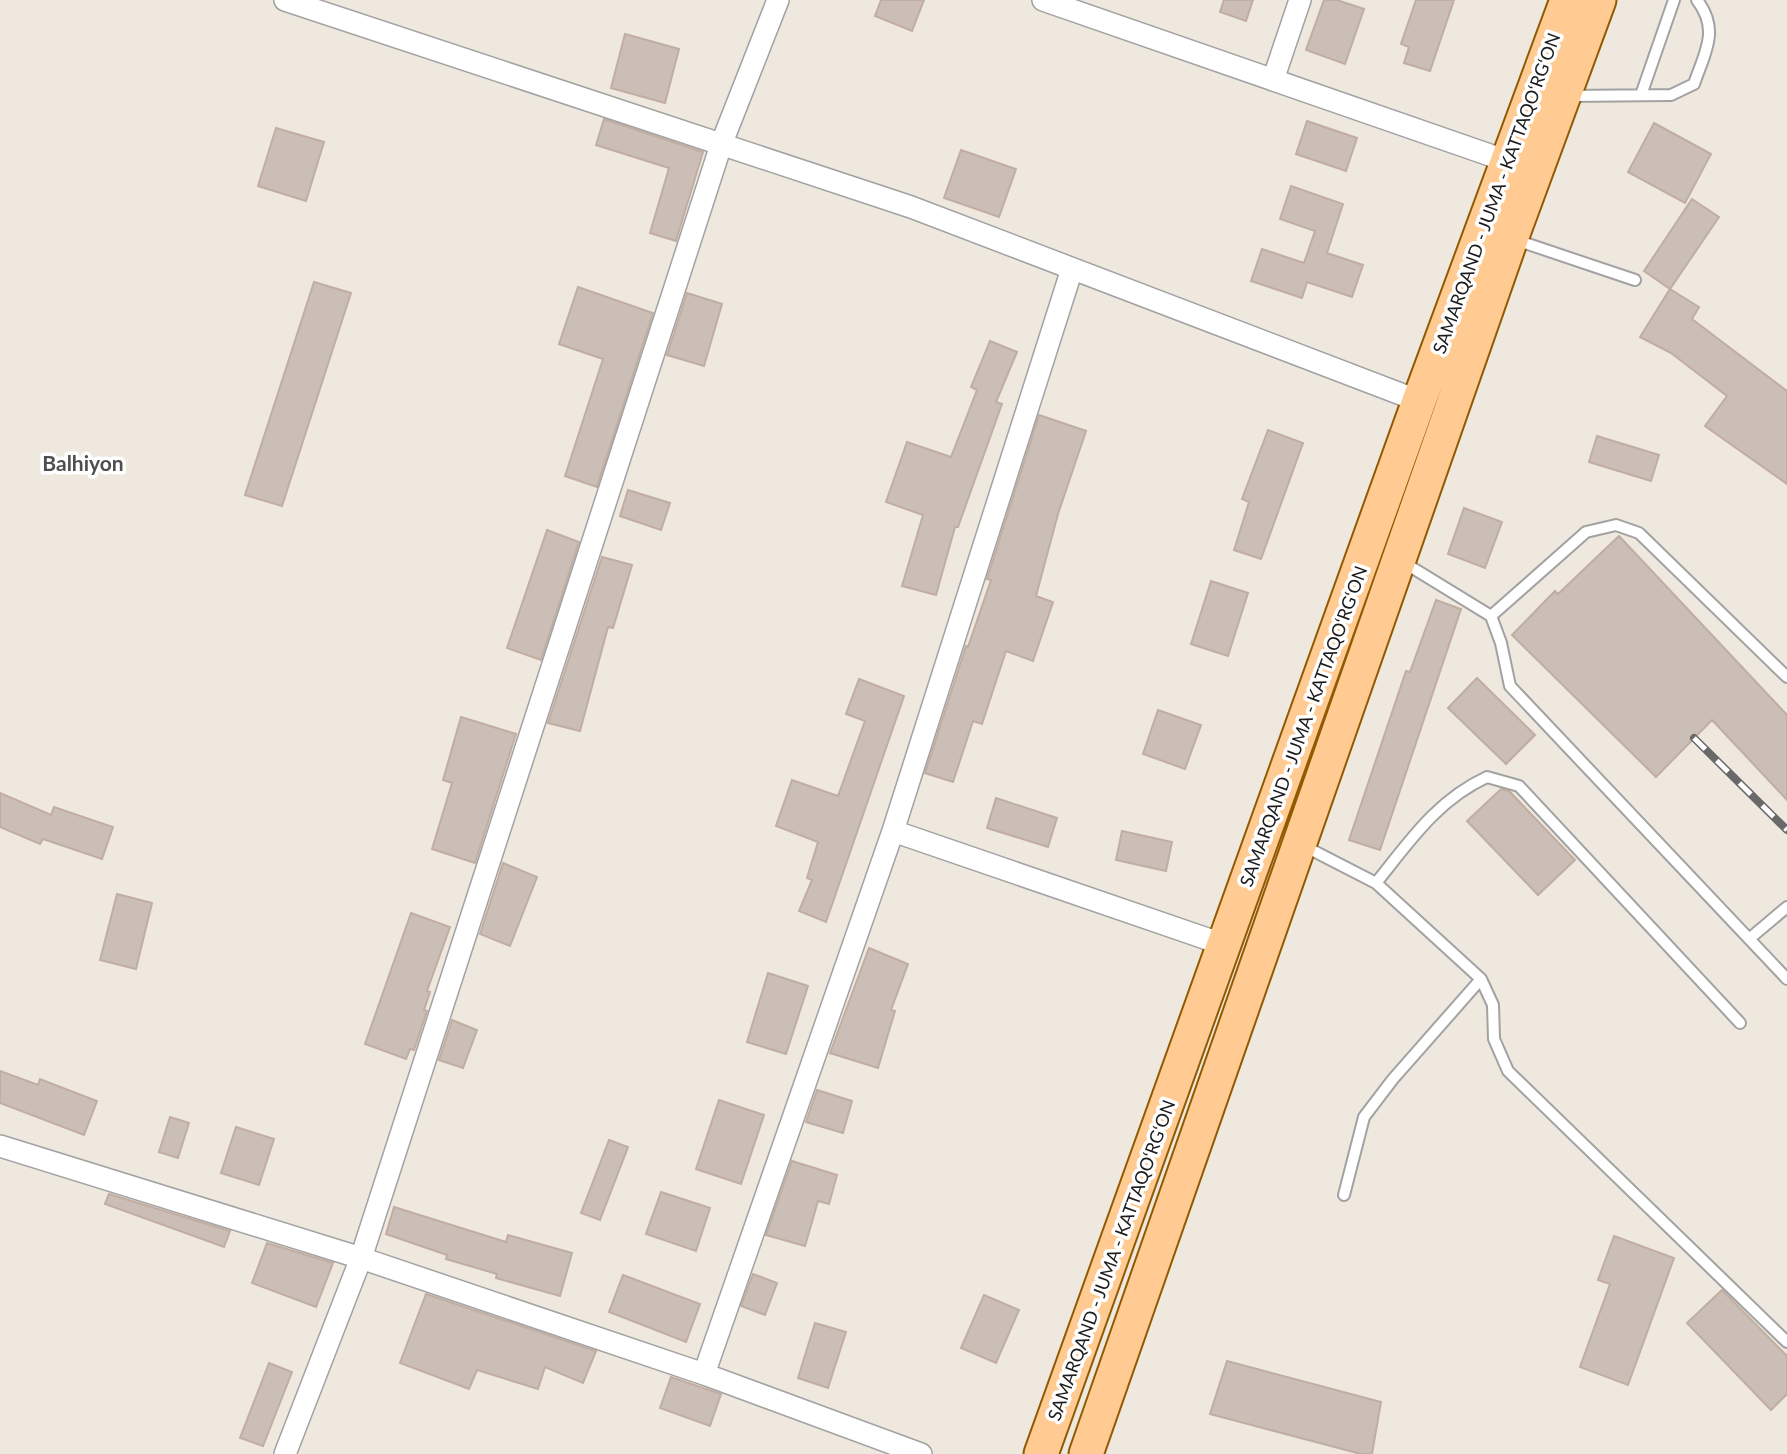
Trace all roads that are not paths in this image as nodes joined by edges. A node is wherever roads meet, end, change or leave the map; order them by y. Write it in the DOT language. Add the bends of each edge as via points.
graph roads {
  1 [pos="285,0"];
  2 [pos="778,0"];
  3 [pos="1043,0"];
  4 [pos="1300,0"];
  5 [pos="1567,0"];
  6 [pos="1599,0"];
  7 [pos="1674,0"];
  8 [pos="1697,0"];
  9 [pos="1273,80"];
  10 [pos="1641,95"];
  11 [pos="1561,96"];
  12 [pos="721,145"];
  13 [pos="1507,161"];
  14 [pos="1511,239"];
  15 [pos="1072,269"];
  16 [pos="1635,280"];
  17 [pos="1419,401"];
  18 [pos="1400,560"];
  19 [pos="1491,616"];
  20 [pos="1787,677"];
  21 [pos="893,831"];
  22 [pos="1299,843"];
  23 [pos="1376,883"];
  24 [pos="1787,907"];
  25 [pos="1749,939"];
  26 [pos="1225,945"];
  27 [pos="1480,979"];
  28 [pos="1787,979"];
  29 [pos="1740,1023"];
  30 [pos="0,1146"];
  31 [pos="1344,1195"];
  32 [pos="361,1258"];
  33 [pos="1787,1342"];
  34 [pos="704,1374"];
  35 [pos="285,1454"];
  36 [pos="921,1454"];
  37 [pos="1041,1454"];
  38 [pos="1086,1454"];
  1 -- 12 [label="street"];
  2 -- 12 [label="street"];
  3 -- 9 [label="street"];
  4 -- 9 [label="street"];
  5 -- 13 [label="main road, SAMARQAND - JUMA - KATTAQO‘RG‘ON"];
  6 -- 11 [label="main road, SAMARQAND - JUMA - KATTAQO‘RG‘ON"];
  7 -- 10 [label="lane"];
  8 -- 10 [label="lane" via="1709,15 1710,36 1694,84 1671,95"];
  9 -- 13 [label="street"];
  10 -- 11 [label="lane"];
  11 -- 14 [label="main road, SAMARQAND - JUMA - KATTAQO‘RG‘ON"];
  12 -- 15 [label="street" via="911,207"];
  12 -- 32 [label="street"];
  13 -- 17 [label="main road, SAMARQAND - JUMA - KATTAQO‘RG‘ON"];
  14 -- 16 [label="lane"];
  14 -- 18 [label="main road, SAMARQAND - JUMA - KATTAQO‘RG‘ON"];
  15 -- 17 [label="street"];
  15 -- 21 [label="street"];
  17 -- 26 [label="main road, SAMARQAND - JUMA - KATTAQO‘RG‘ON"];
  18 -- 19 [label="lane"];
  18 -- 22 [label="main road, SAMARQAND - JUMA - KATTAQO‘RG‘ON"];
  19 -- 20 [label="lane" via="1586,532 1616,525 1639,533"];
  19 -- 25 [label="lane" via="1510,686"];
  21 -- 26 [label="street"];
  21 -- 34 [label="street"];
  22 -- 23 [label="lane"];
  22 -- 38 [label="main road, SAMARQAND - JUMA - KATTAQO‘RG‘ON"];
  23 -- 27 [label="lane"];
  23 -- 29 [label="lane" via="1434,811 1466,787 1487,777 1519,786"];
  24 -- 25 [label="lane"];
  25 -- 28 [label="lane"];
  26 -- 37 [label="main road, SAMARQAND - JUMA - KATTAQO‘RG‘ON"];
  27 -- 31 [label="lane" via="1364,1117"];
  27 -- 33 [label="lane" via="1493,1005 1494,1040 1508,1071"];
  30 -- 32 [label="street"];
  32 -- 34 [label="street"];
  32 -- 35 [label="street"];
  34 -- 36 [label="street"];
}
